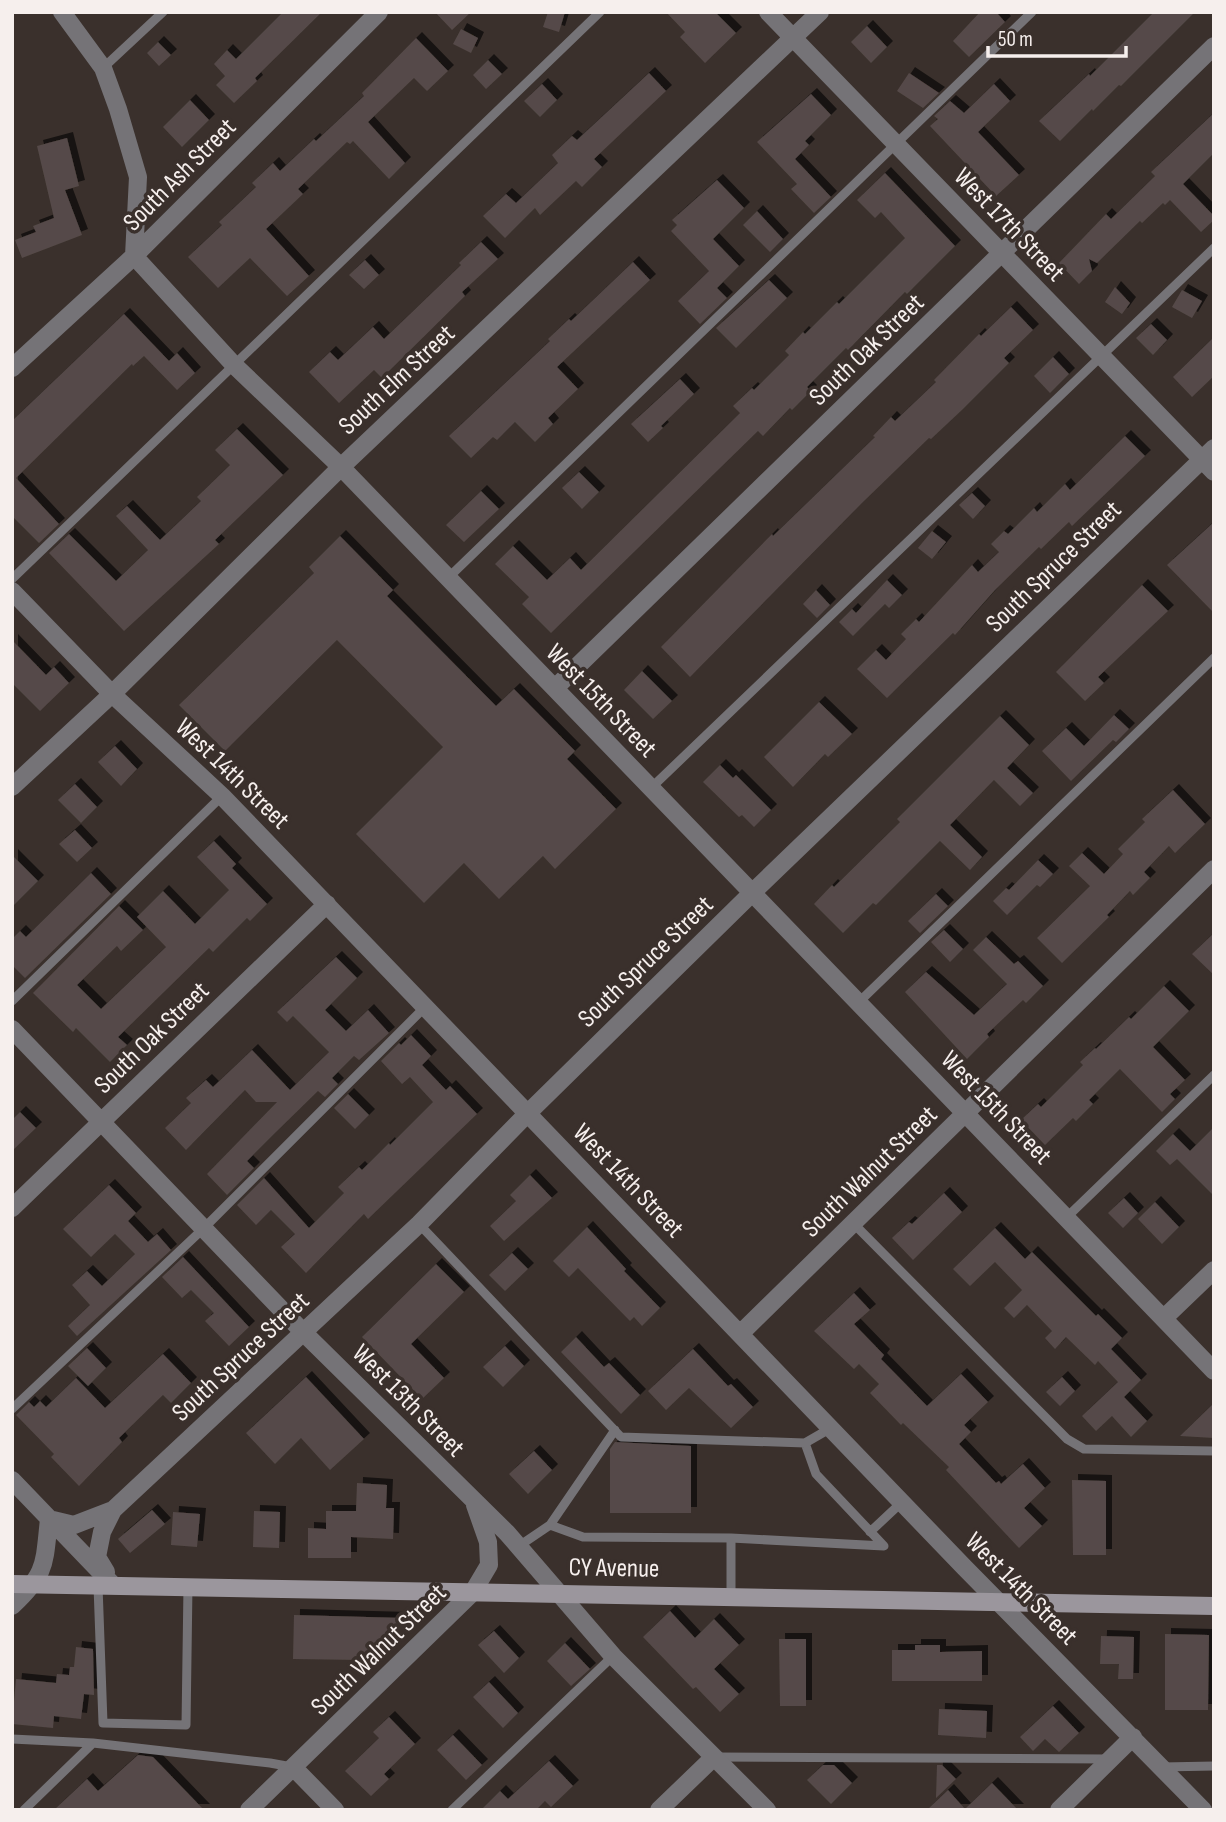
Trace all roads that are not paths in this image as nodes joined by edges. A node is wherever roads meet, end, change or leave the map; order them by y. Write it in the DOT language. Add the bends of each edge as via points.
graph roads {
  1 [pos="62,12"];
  2 [pos="163,12"];
  3 [pos="600,12"];
  4 [pos="768,12"];
  5 [pos="820,12"];
  6 [pos="1032,12"];
  7 [pos="374,13"];
  8 [pos="793,39"];
  9 [pos="1214,46"];
  10 [pos="103,68"];
  11 [pos="897,145"];
  12 [pos="1214,248"];
  13 [pos="1002,254"];
  14 [pos="134,256"];
  15 [pos="1102,357"];
  16 [pos="234,365"];
  17 [pos="12,368"];
  18 [pos="1210,460"];
  19 [pos="341,467"];
  20 [pos="448,578"];
  21 [pos="12,579"];
  22 [pos="12,590"];
  23 [pos="1214,657"];
  24 [pos="555,688"];
  25 [pos="112,694"];
  26 [pos="12,787"];
  27 [pos="651,788"];
  28 [pos="222,796"];
  29 [pos="1214,869"];
  30 [pos="752,893"];
  31 [pos="327,904"];
  32 [pos="12,1001"];
  33 [pos="859,1002"];
  34 [pos="426,1006"];
  35 [pos="12,1029"];
  36 [pos="1214,1075"];
  37 [pos="528,1113"];
  38 [pos="966,1114"];
  39 [pos="102,1121"];
  40 [pos="12,1208"];
  41 [pos="1067,1217"];
  42 [pos="853,1223"];
  43 [pos="419,1224"];
  44 [pos="204,1228"];
  45 [pos="1214,1270"];
  46 [pos="1164,1318"];
  47 [pos="304,1333"];
  48 [pos="741,1333"];
  49 [pos="1214,1371"];
  50 [pos="12,1409"];
  51 [pos="831,1428"];
  52 [pos="615,1430"];
  53 [pos="805,1443"];
  54 [pos="1214,1451"];
  55 [pos="12,1480"];
  56 [pos="474,1502"];
  57 [pos="902,1502"];
  58 [pos="113,1510"];
  59 [pos="49,1519"];
  60 [pos="550,1525"];
  61 [pos="870,1532"];
  62 [pos="731,1538"];
  63 [pos="519,1546"];
  64 [pos="12,1584"];
  65 [pos="35,1584"];
  66 [pos="105,1584"];
  67 [pos="188,1586"];
  68 [pos="472,1592"];
  69 [pos="556,1592"];
  70 [pos="731,1596"];
  71 [pos="999,1602"];
  72 [pos="12,1606"];
  73 [pos="1214,1606"];
  74 [pos="612,1656"];
  75 [pos="1132,1737"];
  76 [pos="12,1739"];
  77 [pos="93,1742"];
  78 [pos="715,1756"];
  79 [pos="1110,1759"];
  80 [pos="1214,1766"];
  81 [pos="1161,1767"];
  82 [pos="294,1768"];
  83 [pos="24,1810"];
  84 [pos="249,1810"];
  85 [pos="335,1810"];
  86 [pos="452,1810"];
  87 [pos="659,1810"];
  88 [pos="767,1810"];
  89 [pos="1059,1810"];
  90 [pos="1203,1810"];
  1 -- 10 [label="street"];
  2 -- 10 [label="lane"];
  3 -- 16 [label="lane"];
  4 -- 8 [label="street, West 17th Street"];
  5 -- 8 [label="street, South Elm Street"];
  6 -- 11 [label="lane"];
  7 -- 14 [label="street, South Ash Street"];
  8 -- 11 [label="street, West 17th Street"];
  8 -- 19 [label="street, South Elm Street"];
  9 -- 13 [label="street, South Oak Street"];
  10 -- 14 [label="street" via="138,177"];
  11 -- 13 [label="street, West 17th Street"];
  11 -- 20 [label="lane"];
  12 -- 15 [label="lane"];
  13 -- 15 [label="street, West 17th Street"];
  13 -- 24 [label="street, South Oak Street"];
  14 -- 16 [label="street, West 15th Street"];
  14 -- 17 [label="street, South Ash Street"];
  15 -- 18 [label="street, West 17th Street"];
  15 -- 27 [label="lane"];
  16 -- 19 [label="street, West 15th Street"];
  16 -- 21 [label="lane"];
  18 -- 30 [label="street, South Spruce Street"];
  19 -- 20 [label="street, West 15th Street"];
  19 -- 25 [label="street, South Elm Street"];
  20 -- 24 [label="street, West 15th Street"];
  22 -- 25 [label="street, West 14th Street"];
  23 -- 33 [label="lane"];
  24 -- 27 [label="street, West 15th Street"];
  25 -- 26 [label="street, South Elm Street"];
  25 -- 28 [label="street, West 14th Street"];
  27 -- 30 [label="street, West 15th Street"];
  28 -- 31 [label="street, West 14th Street"];
  28 -- 32 [label="lane"];
  29 -- 38 [label="street, South Walnut Street"];
  30 -- 33 [label="street, West 15th Street"];
  30 -- 37 [label="street, South Spruce Street"];
  31 -- 34 [label="street, West 14th Street"];
  31 -- 39 [label="street, South Oak Street"];
  33 -- 38 [label="street, West 15th Street"];
  34 -- 37 [label="street, West 14th Street"];
  34 -- 44 [label="lane"];
  35 -- 39 [label="street, West 13th Street"];
  36 -- 41 [label="lane"];
  37 -- 43 [label="street, South Spruce Street"];
  37 -- 48 [label="street, West 14th Street"];
  38 -- 41 [label="street, West 15th Street"];
  38 -- 42 [label="street, South Walnut Street"];
  39 -- 40 [label="street, South Oak Street"];
  39 -- 44 [label="street, West 13th Street"];
  41 -- 46 [label="street, West 15th Street"];
  42 -- 48 [label="street, South Walnut Street"];
  42 -- 54 [label="lane" via="1066,1439 1084,1449"];
  43 -- 47 [label="street, South Spruce Street"];
  43 -- 52 [label="lane"];
  44 -- 47 [label="street, West 13th Street"];
  44 -- 50 [label="lane"];
  45 -- 46 [label="street"];
  46 -- 49 [label="street, West 15th Street"];
  47 -- 56 [label="street, West 13th Street"];
  47 -- 58 [label="street, South Spruce Street"];
  48 -- 51 [label="street, West 14th Street"];
  51 -- 53 [label="lane"];
  51 -- 57 [label="street, West 14th Street"];
  52 -- 53 [label="lane" via="621,1437"];
  52 -- 60 [label="lane"];
  53 -- 61 [label="lane" via="816,1474"];
  55 -- 59 [label="street"];
  56 -- 63 [label="street, West 13th Street"];
  56 -- 68 [label="street, South Walnut Street" via="488,1542 489,1566"];
  57 -- 61 [label="lane"];
  57 -- 71 [label="street, West 14th Street"];
  58 -- 59 [label="street, South Spruce Street" via="74,1525"];
  58 -- 66 [label="street, South Spruce Street" via="97,1557"];
  59 -- 65 [label="street" via="44,1564"];
  59 -- 66 [label="street"];
  60 -- 62 [label="lane" via="583,1537"];
  60 -- 63 [label="lane"];
  61 -- 62 [label="lane" via="884,1546"];
  62 -- 70 [label="lane"];
  63 -- 69 [label="street, West 13th Street"];
  64 -- 65 [label="main road, CY Avenue"];
  65 -- 66 [label="main road, CY Avenue"];
  65 -- 72 [label="street"];
  66 -- 67 [label="main road, CY Avenue"];
  66 -- 67 [label="lane" via="103,1723 186,1725"];
  67 -- 68 [label="main road, CY Avenue"];
  68 -- 69 [label="main road, CY Avenue"];
  68 -- 82 [label="street, South Walnut Street"];
  69 -- 70 [label="main road, CY Avenue"];
  69 -- 74 [label="street, West 13th Street"];
  70 -- 71 [label="main road, CY Avenue"];
  71 -- 73 [label="main road, CY Avenue"];
  71 -- 75 [label="street, West 14th Street"];
  74 -- 78 [label="street, West 13th Street"];
  74 -- 86 [label="lane"];
  75 -- 79 [label="street"];
  75 -- 81 [label="street, West 14th Street"];
  76 -- 77 [label="lane"];
  77 -- 82 [label="lane"];
  77 -- 83 [label="lane"];
  78 -- 79 [label="lane"];
  78 -- 87 [label="street"];
  78 -- 88 [label="street, West 13th Street"];
  79 -- 89 [label="street"];
  80 -- 81 [label="lane"];
  81 -- 90 [label="street, West 14th Street"];
  82 -- 84 [label="street, South Walnut Street"];
  82 -- 85 [label="street"];
}
